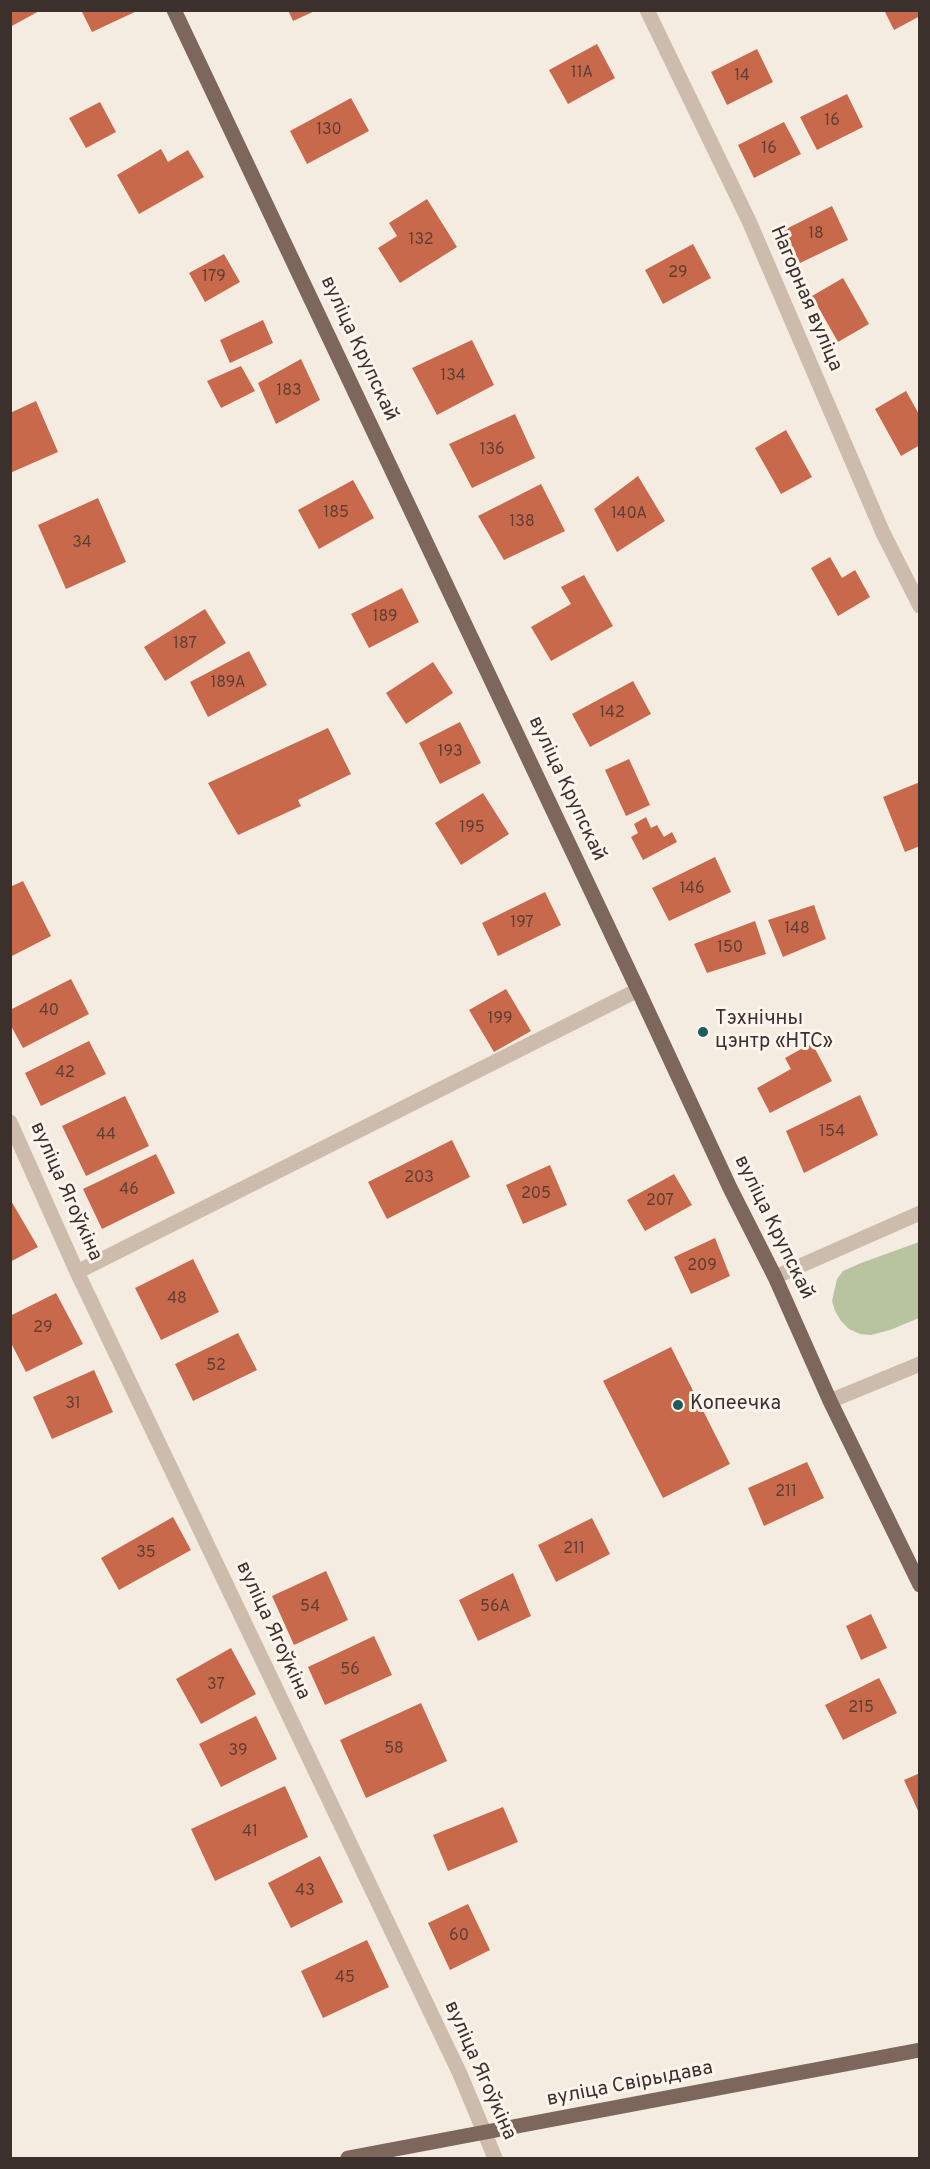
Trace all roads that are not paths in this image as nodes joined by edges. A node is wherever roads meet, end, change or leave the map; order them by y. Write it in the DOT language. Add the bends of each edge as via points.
graph roads {
  1 [pos="174,10"];
  2 [pos="647,10"];
  3 [pos="920,606"];
  4 [pos="638,990"];
  5 [pos="10,1122"];
  6 [pos="920,1213"];
  7 [pos="77,1272"];
  8 [pos="775,1277"];
  9 [pos="920,1364"];
  10 [pos="830,1401"];
  11 [pos="920,1585"];
  12 [pos="920,2050"];
  13 [pos="484,2134"];
  14 [pos="348,2158"];
  15 [pos="495,2158"];
  1 -- 4 [label="main road, вуліца Крупскай"];
  2 -- 3 [label="street, Нагорная вуліца" via="749,221 883,533"];
  4 -- 7 [label="street"];
  4 -- 8 [label="main road, вуліца Крупскай"];
  5 -- 7 [label="street, вуліца Ягоўкіна"];
  6 -- 8 [label="street"];
  7 -- 13 [label="street, вуліца Ягоўкіна" via="460,2074"];
  8 -- 10 [label="main road, вуліца Крупскай"];
  9 -- 10 [label="street"];
  10 -- 11 [label="main road, вуліца Крупскай"];
  12 -- 13 [label="main road, вуліца Свірыдава"];
  13 -- 14 [label="main road, вуліца Свірыдава"];
  13 -- 15 [label="street, вуліца Ягоўкіна"];
}
